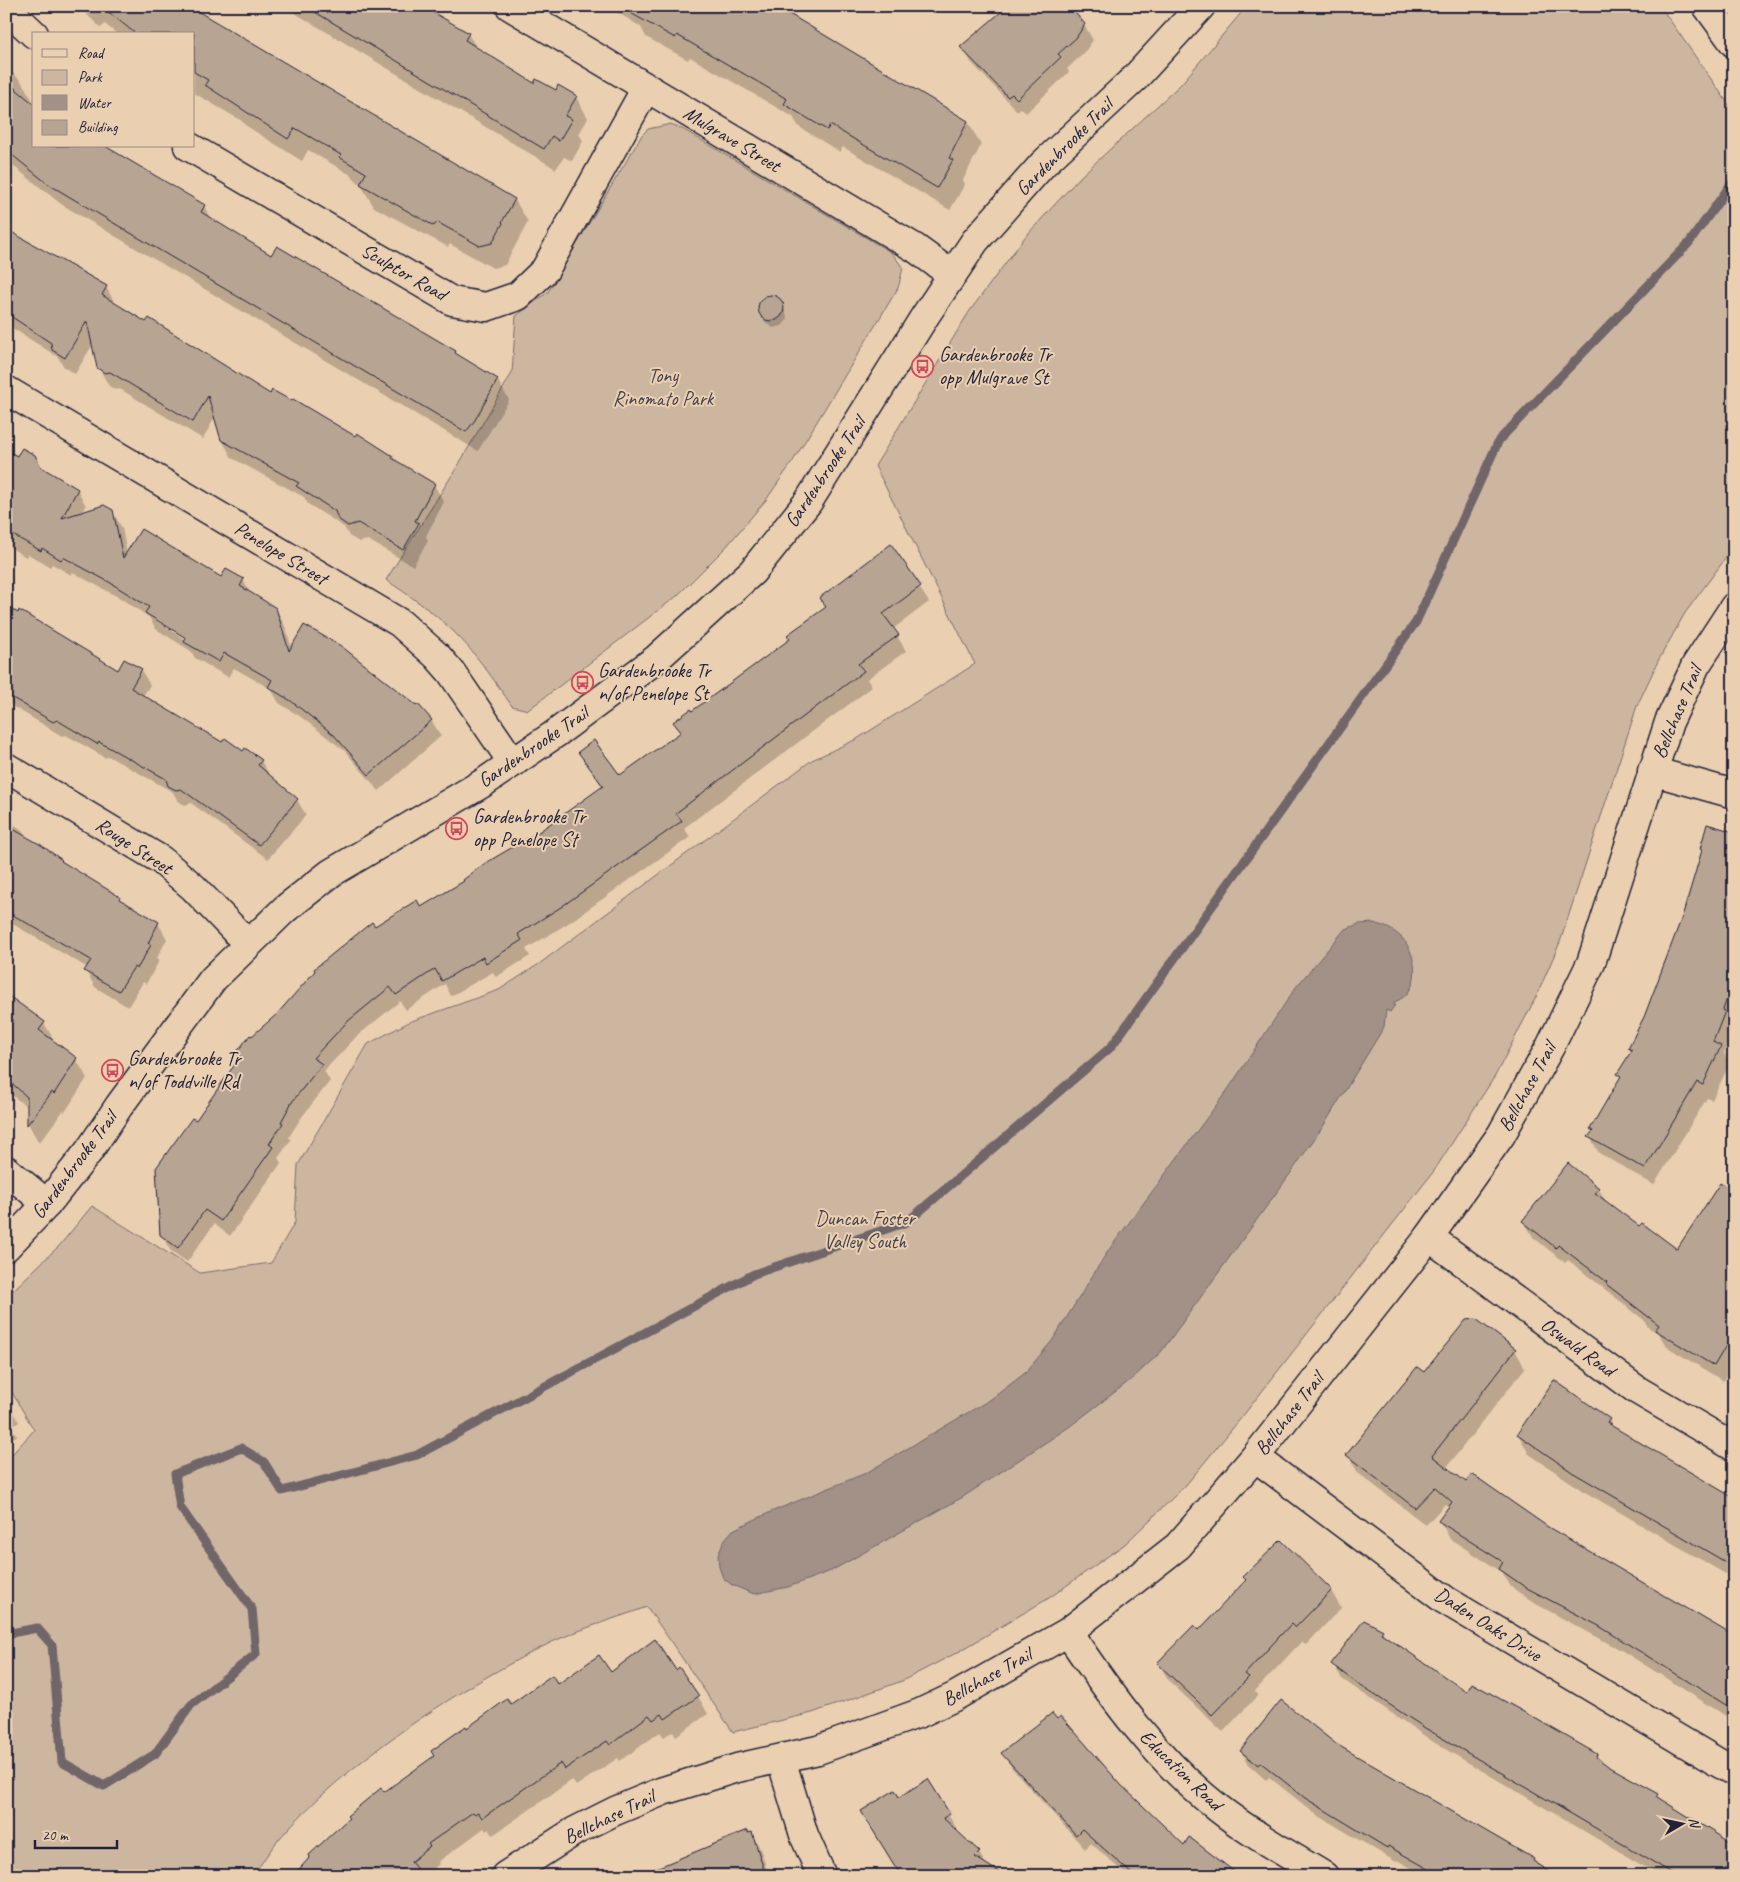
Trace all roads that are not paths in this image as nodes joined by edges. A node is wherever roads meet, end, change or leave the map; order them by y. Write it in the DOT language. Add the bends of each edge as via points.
graph roads {
  1 [pos="510,6"];
  2 [pos="1707,6"];
  3 [pos="6,8"];
  4 [pos="1192,9"];
  5 [pos="32,32"];
  6 [pos="1734,43"];
  7 [pos="646,88"];
  8 [pos="191,148"];
  9 [pos="951,274"];
  10 [pos="6,390"];
  11 [pos="1734,607"];
  12 [pos="513,763"];
  13 [pos="6,767"];
  14 [pos="1652,771"];
  15 [pos="1734,794"];
  16 [pos="248,944"];
  17 [pos="6,1170"];
  18 [pos="47,1204"];
  19 [pos="1429,1237"];
  20 [pos="6,1247"];
  21 [pos="1730,1436"];
  22 [pos="1255,1456"];
  23 [pos="1068,1632"];
  24 [pos="781,1759"];
  25 [pos="1734,1772"];
  26 [pos="505,1876"];
  27 [pos="822,1876"];
  28 [pos="1324,1876"];
  1 -- 7 [label="street, Mulgrave Street"];
  2 -- 6 [label="street"];
  3 -- 5 [label="street"];
  4 -- 9 [label="street, Gardenbrooke Trail" via="1136,78 1037,170"];
  7 -- 8 [label="street, Sculptor Road" via="545,270 518,296 486,307 452,301"];
  7 -- 9 [label="street, Mulgrave Street" via="915,248"];
  9 -- 12 [label="street, Gardenbrooke Trail" via="808,502 752,572 655,660"];
  10 -- 12 [label="street, Penelope Street" via="400,623 451,672"];
  11 -- 14 [label="street, Bellchase Trail" via="1696,665 1669,722"];
  12 -- 16 [label="street, Gardenbrooke Trail" via="331,873 285,909"];
  13 -- 16 [label="street, Rouge Street" via="161,860 193,887"];
  14 -- 15 [label="street"];
  14 -- 19 [label="street, Bellchase Trail" via="1591,963 1570,1007 1501,1135"];
  16 -- 18 [label="street, Gardenbrooke Trail" via="213,978"];
  17 -- 18 [label="street"];
  18 -- 20 [label="street, Gardenbrooke Trail"];
  19 -- 21 [label="street, Oswald Road" via="1636,1390"];
  19 -- 22 [label="street, Bellchase Trail"];
  22 -- 23 [label="street, Bellchase Trail" via="1178,1546"];
  22 -- 25 [label="street, Daden Oaks Drive" via="1445,1600"];
  23 -- 24 [label="street, Bellchase Trail" via="920,1714 818,1750"];
  23 -- 28 [label="street, Education Road" via="1117,1702 1186,1780 1256,1835"];
  24 -- 26 [label="street, Bellchase Trail" via="695,1780 623,1807 575,1832"];
  24 -- 27 [label="street" via="804,1835"];
}
